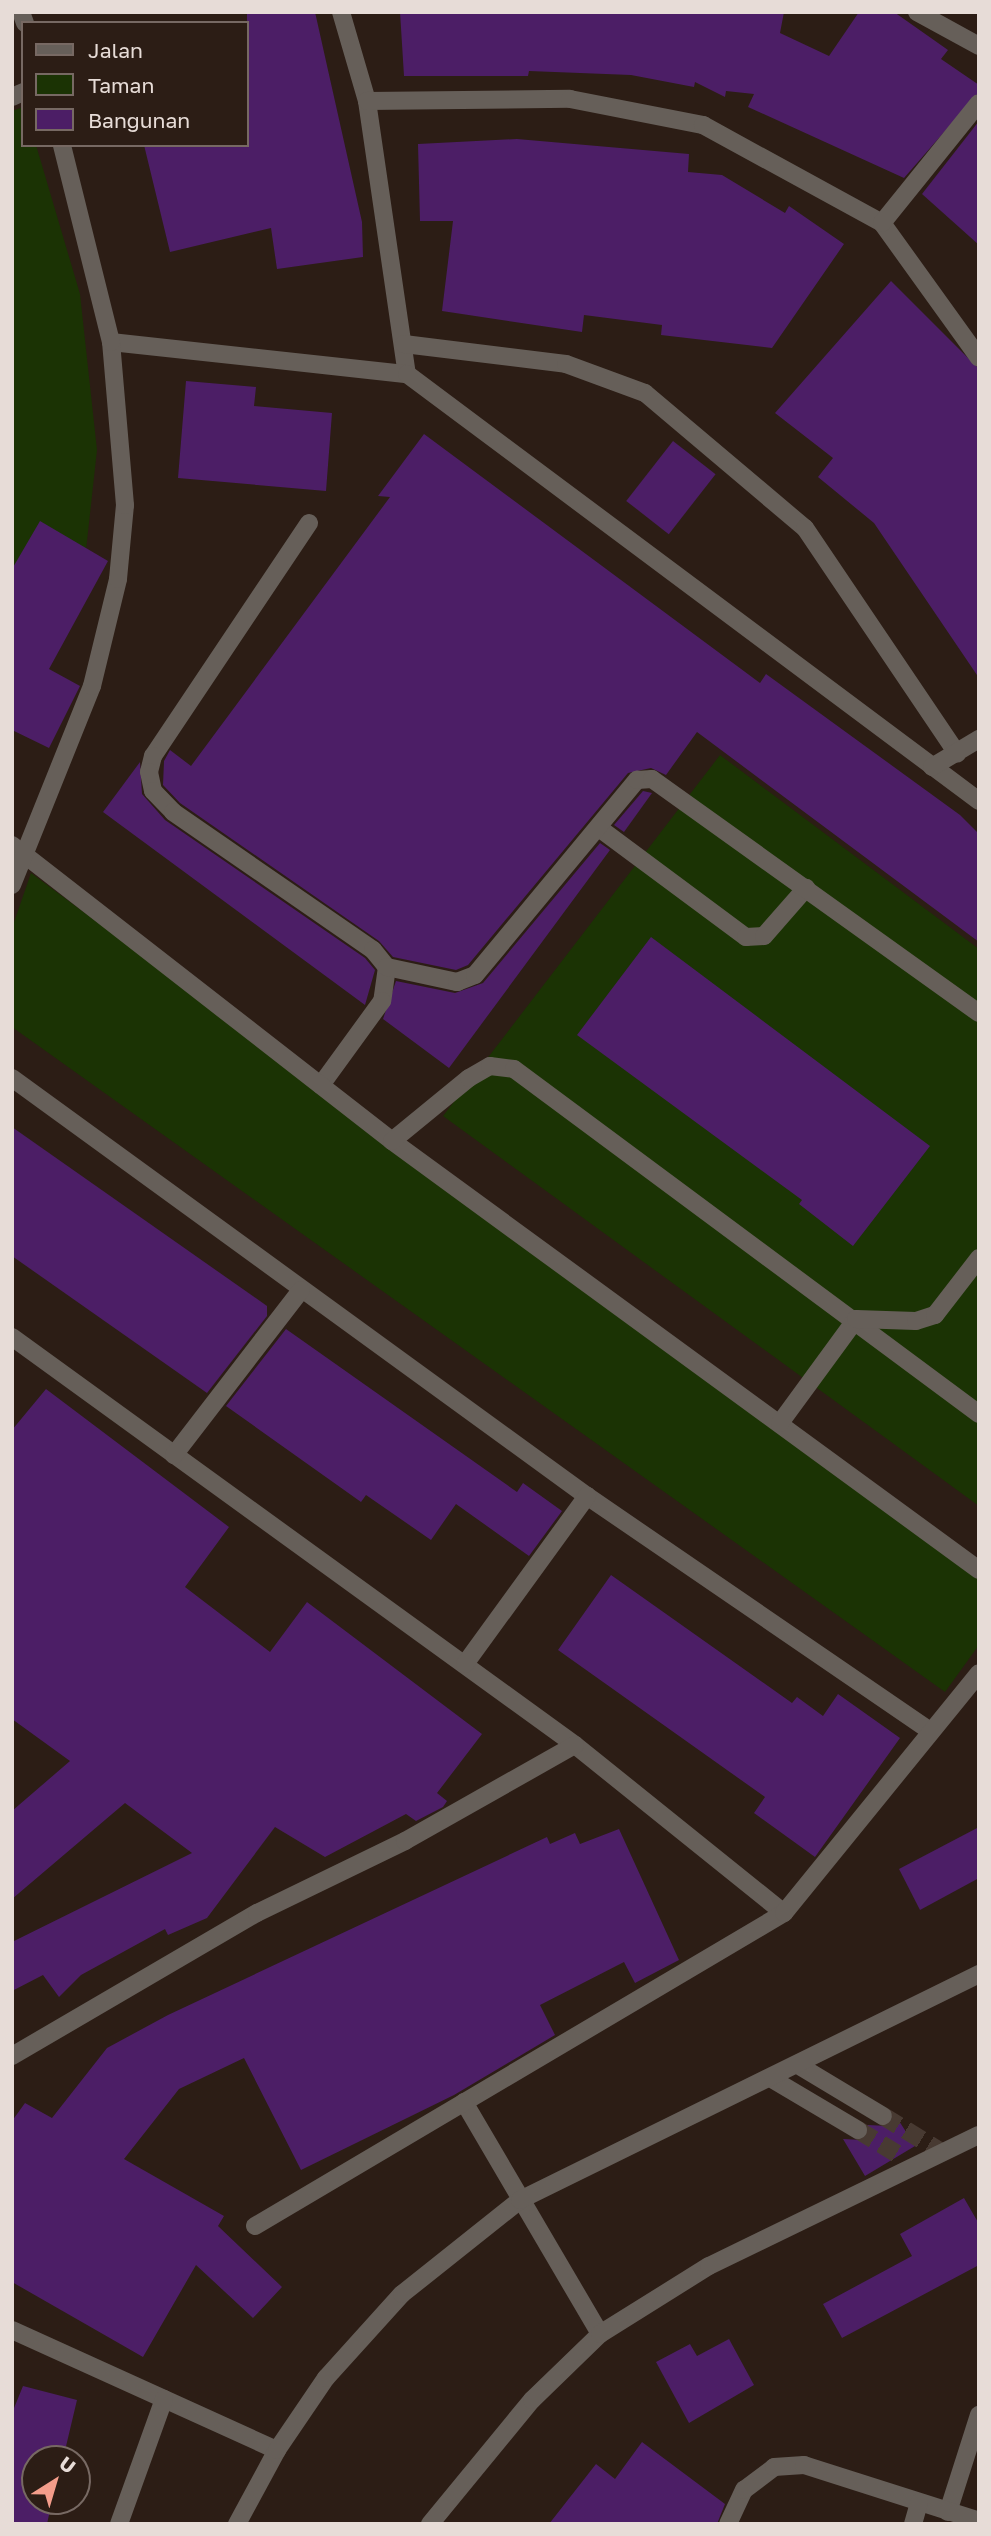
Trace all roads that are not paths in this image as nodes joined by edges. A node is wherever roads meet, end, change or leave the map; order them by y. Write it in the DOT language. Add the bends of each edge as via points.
graph roads {
  1 [pos="341,12"];
  2 [pos="917,12"];
  3 [pos="979,47"];
  4 [pos="367,101"];
  5 [pos="979,103"];
  6 [pos="62,147"];
  7 [pos="882,223"];
  8 [pos="111,342"];
  9 [pos="404,344"];
  10 [pos="979,358"];
  11 [pos="407,374"];
  12 [pos="309,523"];
  13 [pos="979,739"];
  14 [pos="957,752"];
  15 [pos="932,767"];
  16 [pos="979,801"];
  17 [pos="598,828"];
  18 [pos="19,849"];
  19 [pos="12,885"];
  20 [pos="806,888"];
  21 [pos="387,967"];
  22 [pos="979,1013"];
  23 [pos="12,1078"];
  24 [pos="321,1085"];
  25 [pos="391,1141"];
  26 [pos="979,1258"];
  27 [pos="301,1290"];
  28 [pos="856,1319"];
  29 [pos="12,1337"];
  30 [pos="979,1415"];
  31 [pos="780,1423"];
  32 [pos="174,1455"];
  33 [pos="587,1496"];
  34 [pos="979,1570"];
  35 [pos="465,1664"];
  36 [pos="979,1673"];
  37 [pos="929,1730"];
  38 [pos="575,1745"];
  39 [pos="784,1913"];
  40 [pos="979,1974"];
  41 [pos="12,2056"];
  42 [pos="798,2065"];
  43 [pos="772,2079"];
  44 [pos="464,2102"];
  45 [pos="883,2116"];
  46 [pos="858,2130"];
  47 [pos="979,2135"];
  48 [pos="899,2155"];
  49 [pos="917,2165"];
  50 [pos="520,2200"];
  51 [pos="255,2226"];
  52 [pos="12,2330"];
  53 [pos="600,2334"];
  54 [pos="164,2399"];
  55 [pos="979,2414"];
  56 [pos="277,2450"];
  57 [pos="919,2503"];
  58 [pos="948,2512"];
  59 [pos="979,2521"];
  60 [pos="119,2524"];
  61 [pos="237,2524"];
  62 [pos="430,2524"];
  63 [pos="728,2524"];
  64 [pos="913,2524"];
  1 -- 4 [label="street"];
  2 -- 3 [label="street"];
  4 -- 7 [label="street" via="570,99 703,125"];
  4 -- 9 [label="street"];
  5 -- 7 [label="street"];
  6 -- 8 [label="street"];
  7 -- 10 [label="street"];
  8 -- 11 [label="street"];
  8 -- 18 [label="street" via="125,505 118,579 92,685"];
  9 -- 11 [label="street"];
  9 -- 14 [label="street" via="566,364 645,393 805,528"];
  11 -- 15 [label="street"];
  12 -- 21 [label="street" via="153,756 149,772 153,791 173,812 373,950"];
  13 -- 14 [label="street"];
  14 -- 15 [label="street"];
  15 -- 16 [label="street"];
  17 -- 20 [label="street" via="637,780 652,779"];
  17 -- 20 [label="street" via="746,937 764,936"];
  17 -- 21 [label="street" via="475,975 457,982"];
  18 -- 19 [label="street"];
  18 -- 24 [label="street"];
  20 -- 22 [label="street"];
  21 -- 24 [label="street" via="382,1000"];
  23 -- 27 [label="street"];
  24 -- 25 [label="street"];
  25 -- 28 [label="street" via="469,1078 490,1066 514,1069"];
  25 -- 31 [label="street"];
  26 -- 28 [label="street" via="935,1315 916,1321"];
  27 -- 32 [label="street"];
  27 -- 33 [label="street"];
  28 -- 30 [label="street"];
  28 -- 31 [label="street"];
  29 -- 32 [label="street"];
  31 -- 34 [label="street"];
  32 -- 35 [label="street"];
  33 -- 35 [label="street"];
  33 -- 37 [label="street"];
  35 -- 38 [label="street"];
  36 -- 37 [label="street"];
  37 -- 39 [label="street"];
  38 -- 39 [label="street"];
  38 -- 41 [label="street" via="405,1841 257,1913"];
  39 -- 44 [label="street"];
  40 -- 42 [label="street"];
  42 -- 43 [label="street"];
  42 -- 45 [label="street"];
  43 -- 46 [label="street"];
  43 -- 50 [label="street"];
  44 -- 50 [label="street"];
  44 -- 51 [label="street"];
  47 -- 49 [label="street"];
  48 -- 49 [label="street"];
  49 -- 53 [label="street" via="709,2266"];
  50 -- 53 [label="street"];
  50 -- 56 [label="street" via="402,2294 326,2378"];
  52 -- 54 [label="street"];
  53 -- 62 [label="street" via="532,2400"];
  54 -- 56 [label="street"];
  54 -- 60 [label="street"];
  55 -- 58 [label="street"];
  56 -- 61 [label="street"];
  57 -- 58 [label="street"];
  57 -- 63 [label="street" via="804,2465 774,2467 744,2490"];
  57 -- 64 [label="street"];
  58 -- 59 [label="street"];
}
